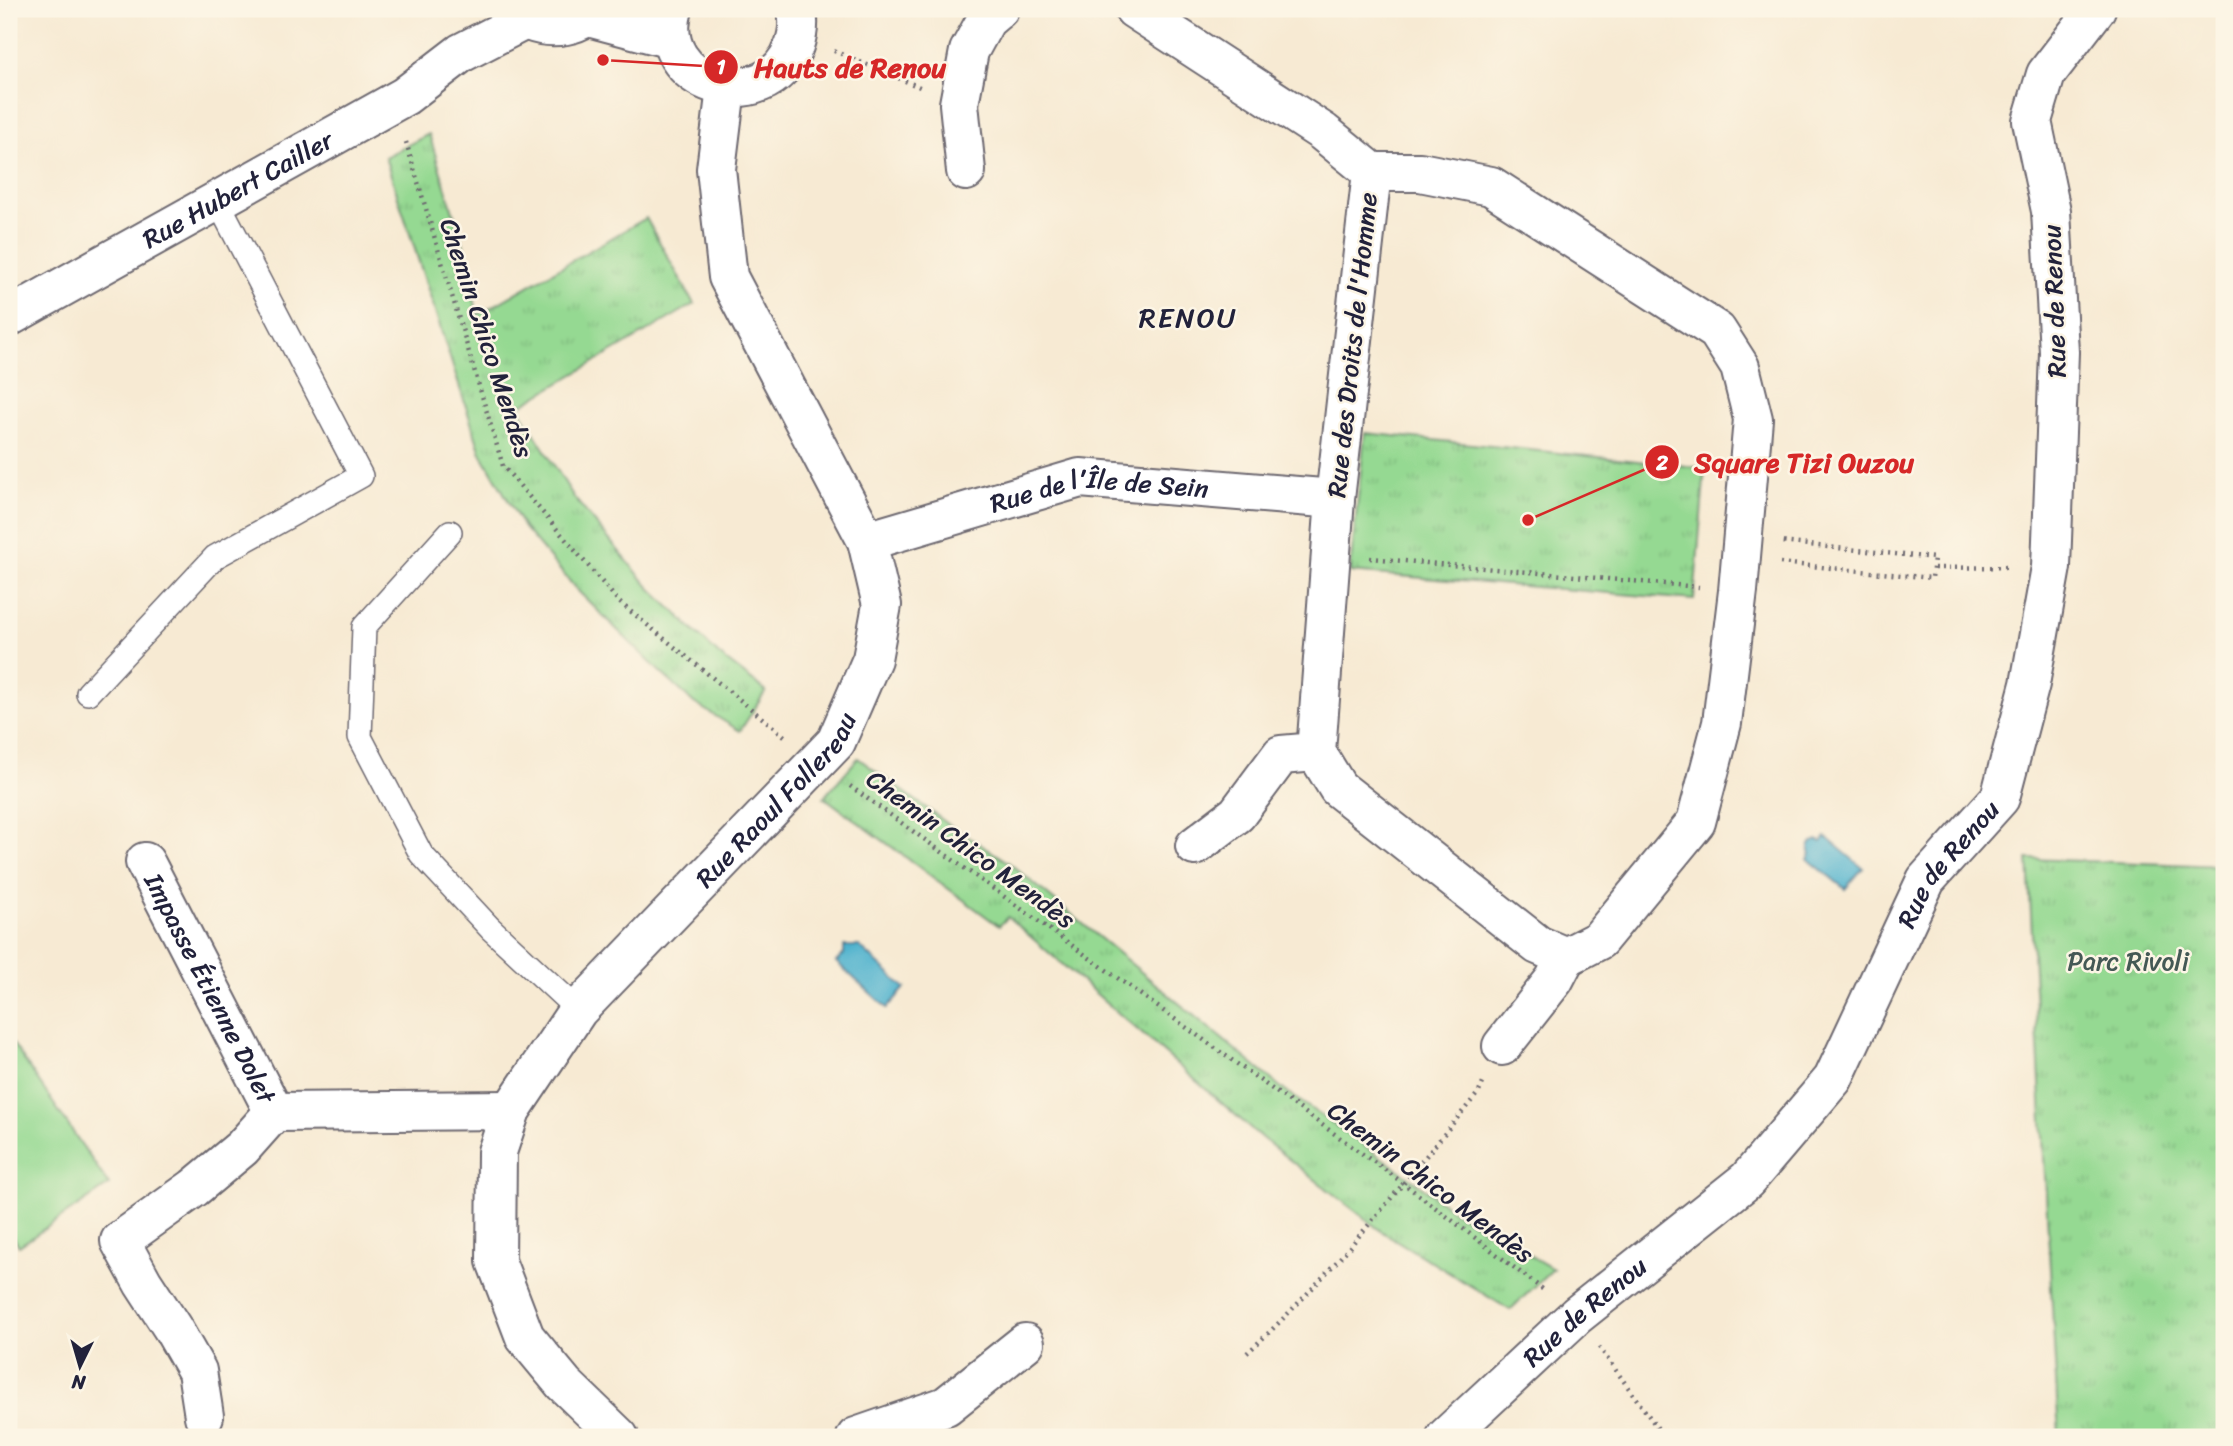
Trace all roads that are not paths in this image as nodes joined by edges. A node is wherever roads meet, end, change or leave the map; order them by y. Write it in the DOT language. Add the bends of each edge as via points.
graph roads {
  1 [pos="482,9"];
  2 [pos="999,9"];
  3 [pos="1134,9"];
  4 [pos="2096,9"];
  5 [pos="592,13"];
  6 [pos="517,14"];
  7 [pos="797,22"];
  8 [pos="672,24"];
  9 [pos="461,53"];
  10 [pos="726,88"];
  11 [pos="966,171"];
  12 [pos="1372,172"];
  13 [pos="217,200"];
  14 [pos="9,317"];
  15 [pos="1335,499"];
  16 [pos="450,532"];
  17 [pos="867,541"];
  18 [pos="88,693"];
  19 [pos="1316,752"];
  20 [pos="1195,846"];
  21 [pos="145,862"];
  22 [pos="1566,957"];
  23 [pos="578,1010"];
  24 [pos="1502,1046"];
  25 [pos="511,1110"];
  26 [pos="274,1112"];
  27 [pos="1025,1343"];
  28 [pos="204,1416"];
  29 [pos="619,1437"];
  30 [pos="856,1437"];
  31 [pos="1446,1437"];
  1 -- 9 [label="street, Rue Hubert Cailler"];
  2 -- 11 [label="street" via="986,20 969,51 959,104"];
  3 -- 12 [label="street" via="1323,132"];
  4 -- 31 [label="street, Rue de Renou" via="2046,74 2032,121 2051,211 2059,352 2051,567 2030,684 2000,798 1926,880 1833,1079 1747,1180 1577,1315"];
  5 -- 6 [label="street" via="568,25 546,27"];
  5 -- 8 [label="street"];
  6 -- 9 [label="street, Rue Hubert Cailler"];
  7 -- 10 [label="street" via="791,54 779,70 745,88"];
  8 -- 10 [label="street" via="679,57 691,72"];
  9 -- 13 [label="street, Rue Hubert Cailler" via="405,96"];
  10 -- 17 [label="street, Rue Raoul Follereau" via="716,169 728,277"];
  12 -- 15 [label="street, Rue des Droits de l'Homme"];
  12 -- 22 [label="street, Rue des Droits de l'Homme" via="1420,172 1491,186 1717,331 1740,367 1753,419 1722,723 1696,822 1599,940"];
  13 -- 14 [label="street, Rue Hubert Cailler"];
  13 -- 18 [label="lane" via="361,476 215,557"];
  15 -- 17 [label="street, Rue de l'Île de Sein" via="1080,478"];
  15 -- 19 [label="street, Rue des Droits de l'Homme"];
  16 -- 23 [label="lane" via="364,627 360,737 421,854 490,928"];
  17 -- 23 [label="street, Rue Raoul Follereau" via="882,605 872,659 836,742"];
  19 -- 20 [label="street" via="1281,755 1237,814"];
  19 -- 22 [label="street" via="1338,788 1538,945"];
  21 -- 26 [label="street, Impasse Étienne Dolet"];
  22 -- 24 [label="street" via="1554,980"];
  23 -- 25 [label="street, Rue Raoul Follereau"];
  25 -- 26 [label="street, Impasse Étienne Dolet"];
  25 -- 29 [label="street, Rue Raoul Follereau" via="497,1152 496,1261 525,1337 564,1384"];
  26 -- 28 [label="street, Impasse Étienne Dolet" via="194,1188 120,1241 197,1371"];
  27 -- 30 [label="street" via="946,1406"];
}
